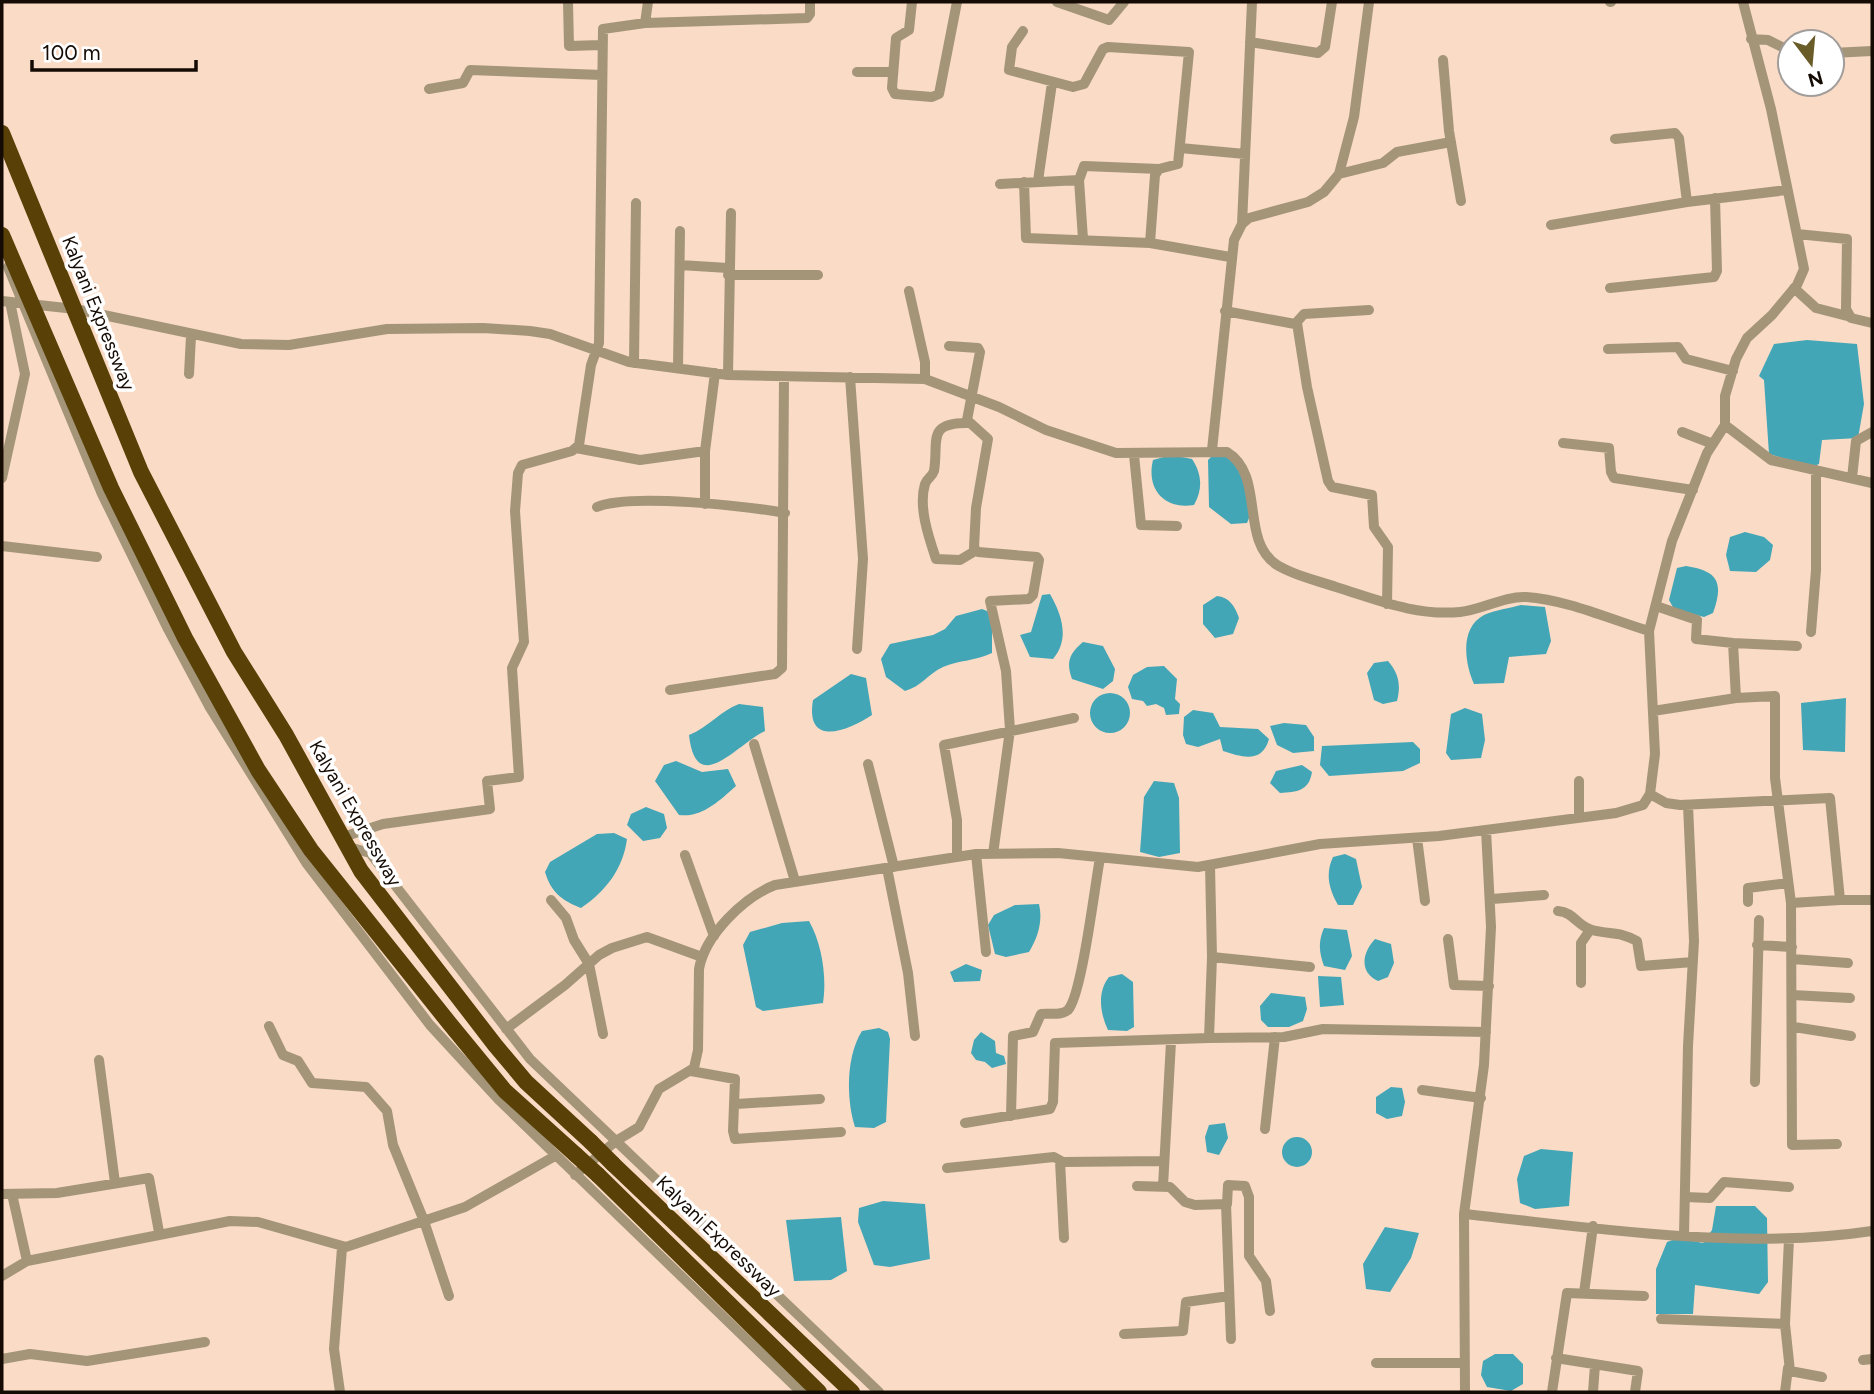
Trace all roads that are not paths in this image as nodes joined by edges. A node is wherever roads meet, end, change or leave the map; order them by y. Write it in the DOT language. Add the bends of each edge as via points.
graph roads {
  1 [pos="568,2"];
  2 [pos="648,2"];
  3 [pos="810,2"];
  4 [pos="912,2"];
  5 [pos="957,2"];
  6 [pos="1057,2"];
  7 [pos="1124,2"];
  8 [pos="1252,2"];
  9 [pos="1332,2"];
  10 [pos="1368,2"];
  11 [pos="1743,2"];
  12 [pos="645,23"];
  13 [pos="1023,31"];
  14 [pos="1751,39"];
  15 [pos="1250,42"];
  16 [pos="1776,44"];
  17 [pos="601,45"];
  18 [pos="1872,51"];
  19 [pos="1846,52"];
  20 [pos="1443,60"];
  21 [pos="857,72"];
  22 [pos="893,72"];
  23 [pos="602,75"];
  24 [pos="1052,83"];
  25 [pos="429,89"];
  26 [pos="2,132"];
  27 [pos="1615,139"];
  28 [pos="1451,142"];
  29 [pos="1180,148"];
  30 [pos="1244,153"];
  31 [pos="1159,169"];
  32 [pos="1339,174"];
  33 [pos="1079,180"];
  34 [pos="1038,181"];
  35 [pos="1024,182"];
  36 [pos="1000,184"];
  37 [pos="1787,190"];
  38 [pos="1715,198"];
  39 [pos="1461,201"];
  40 [pos="1686,202"];
  41 [pos="636,203"];
  42 [pos="731,214"];
  43 [pos="1242,223"];
  44 [pos="1551,225"];
  45 [pos="680,231"];
  46 [pos="1797,234"];
  47 [pos="2,235"];
  48 [pos="1083,239"];
  49 [pos="1150,243"];
  50 [pos="2,252"];
  51 [pos="1230,257"];
  52 [pos="680,265"];
  53 [pos="728,272"];
  54 [pos="818,275"];
  55 [pos="1610,288"];
  56 [pos="1794,288"];
  57 [pos="909,291"];
  58 [pos="6,301"];
  59 [pos="26,303"];
  60 [pos="75,309"];
  61 [pos="1369,310"];
  62 [pos="1225,311"];
  63 [pos="1851,317"];
  64 [pos="1297,323"];
  65 [pos="1872,323"];
  66 [pos="191,336"];
  67 [pos="949,346"];
  68 [pos="1608,349"];
  69 [pos="596,352"];
  70 [pos="634,363"];
  71 [pos="678,368"];
  72 [pos="1732,371"];
  73 [pos="715,373"];
  74 [pos="189,374"];
  75 [pos="728,374"];
  76 [pos="784,377"];
  77 [pos="850,377"];
  78 [pos="925,379"];
  79 [pos="973,397"];
  80 [pos="967,423"];
  81 [pos="1725,425"];
  82 [pos="1682,432"];
  83 [pos="1872,432"];
  84 [pos="1563,443"];
  85 [pos="1713,444"];
  86 [pos="576,449"];
  87 [pos="1212,450"];
  88 [pos="705,451"];
  89 [pos="1134,455"];
  90 [pos="1816,470"];
  91 [pos="2,478"];
  92 [pos="1852,478"];
  93 [pos="1872,483"];
  94 [pos="1693,490"];
  95 [pos="705,504"];
  96 [pos="597,507"];
  97 [pos="785,513"];
  98 [pos="1177,526"];
  99 [pos="2,546"];
  100 [pos="975,551"];
  101 [pos="97,557"];
  102 [pos="1387,604"];
  103 [pos="1656,606"];
  104 [pos="1649,631"];
  105 [pos="1811,632"];
  106 [pos="1733,643"];
  107 [pos="1797,646"];
  108 [pos="857,649"];
  109 [pos="670,690"];
  110 [pos="1736,698"];
  111 [pos="1653,711"];
  112 [pos="1074,718"];
  113 [pos="1010,730"];
  114 [pos="754,744"];
  115 [pos="869,764"];
  116 [pos="1579,781"];
  117 [pos="1650,794"];
  118 [pos="1778,801"];
  119 [pos="1688,805"];
  120 [pos="1579,817"];
  121 [pos="1486,830"];
  122 [pos="1417,838"];
  123 [pos="346,842"];
  124 [pos="976,854"];
  125 [pos="993,854"];
  126 [pos="685,855"];
  127 [pos="957,856"];
  128 [pos="1100,858"];
  129 [pos="1210,865"];
  130 [pos="890,867"];
  131 [pos="795,881"];
  132 [pos="1788,883"];
  133 [pos="1544,895"];
  134 [pos="1492,899"];
  135 [pos="551,900"];
  136 [pos="1840,900"];
  137 [pos="1872,900"];
  138 [pos="1425,901"];
  139 [pos="1748,902"];
  140 [pos="1791,904"];
  141 [pos="1558,911"];
  142 [pos="1759,920"];
  143 [pos="1590,930"];
  144 [pos="714,936"];
  145 [pos="1448,939"];
  146 [pos="1757,945"];
  147 [pos="986,952"];
  148 [pos="1792,953"];
  149 [pos="702,957"];
  150 [pos="1212,957"];
  151 [pos="1693,962"];
  152 [pos="1848,963"];
  153 [pos="589,964"];
  154 [pos="1310,967"];
  155 [pos="1581,983"];
  156 [pos="1489,985"];
  157 [pos="1792,995"];
  158 [pos="1850,998"];
  159 [pos="269,1026"];
  160 [pos="1794,1027"];
  161 [pos="506,1029"];
  162 [pos="1486,1032"];
  163 [pos="603,1034"];
  164 [pos="915,1036"];
  165 [pos="1851,1036"];
  166 [pos="1275,1037"];
  167 [pos="1209,1038"];
  168 [pos="1171,1042"];
  169 [pos="99,1060"];
  170 [pos="691,1071"];
  171 [pos="1755,1082"];
  172 [pos="1422,1090"];
  173 [pos="1481,1098"];
  174 [pos="820,1099"];
  175 [pos="736,1104"];
  176 [pos="1011,1116"];
  177 [pos="965,1123"];
  178 [pos="1265,1129"];
  179 [pos="841,1132"];
  180 [pos="616,1141"];
  181 [pos="1837,1144"];
  182 [pos="555,1156"];
  183 [pos="1060,1161"];
  184 [pos="1163,1161"];
  185 [pos="947,1168"];
  186 [pos="575,1175"];
  187 [pos="115,1183"];
  188 [pos="1137,1186"];
  189 [pos="1163,1186"];
  190 [pos="1789,1186"];
  191 [pos="7,1194"];
  192 [pos="1685,1197"];
  193 [pos="1226,1204"];
  194 [pos="1464,1214"];
  195 [pos="424,1221"];
  196 [pos="1593,1226"];
  197 [pos="1872,1231"];
  198 [pos="159,1232"];
  199 [pos="1684,1235"];
  200 [pos="1064,1238"];
  201 [pos="1789,1239"];
  202 [pos="342,1248"];
  203 [pos="27,1261"];
  204 [pos="2,1276"];
  205 [pos="1584,1293"];
  206 [pos="449,1296"];
  207 [pos="1229,1296"];
  208 [pos="1644,1296"];
  209 [pos="1270,1311"];
  210 [pos="1661,1319"];
  211 [pos="1785,1324"];
  212 [pos="1124,1334"];
  213 [pos="1231,1339"];
  214 [pos="205,1342"];
  215 [pos="1556,1358"];
  216 [pos="2,1359"];
  217 [pos="1376,1363"];
  218 [pos="1465,1363"];
  219 [pos="1595,1365"];
  220 [pos="1788,1368"];
  221 [pos="1822,1377"];
  222 [pos="340,1392"];
  223 [pos="801,1392"];
  224 [pos="819,1392"];
  225 [pos="852,1392"];
  226 [pos="879,1392"];
  227 [pos="1465,1392"];
  228 [pos="1552,1392"];
  229 [pos="1593,1392"];
  230 [pos="1635,1392"];
  231 [pos="1786,1392"];
  1 -- 17 [label="street" via="569,46"];
  2 -- 12 [label="street"];
  3 -- 12 [label="street" via="807,18"];
  4 -- 22 [label="street" via="909,30 896,38"];
  5 -- 22 [label="street" via="939,94 895,94"];
  6 -- 7 [label="street" via="1109,20"];
  8 -- 15 [label="street"];
  9 -- 15 [label="street" via="1325,47 1318,52"];
  10 -- 32 [label="street" via="1354,117"];
  11 -- 14 [label="street"];
  12 -- 17 [label="street" via="604,27"];
  13 -- 24 [label="street" via="1012,47 1009,69"];
  14 -- 16 [label="street"];
  14 -- 37 [label="street"];
  15 -- 30 [label="street"];
  17 -- 23 [label="street"];
  18 -- 19 [label="street"];
  20 -- 28 [label="street"];
  21 -- 22 [label="street"];
  23 -- 25 [label="street" via="470,70 463,83"];
  23 -- 69 [label="street"];
  24 -- 29 [label="street" via="1081,86 1108,47 1189,52"];
  24 -- 34 [label="street"];
  26 -- 60 [label="highway, Kalyani Expressway"];
  27 -- 40 [label="street" via="1675,133"];
  28 -- 32 [label="street" via="1397,152 1383,163"];
  28 -- 39 [label="street"];
  29 -- 30 [label="street"];
  29 -- 31 [label="street" via="1177,167"];
  30 -- 43 [label="street"];
  31 -- 33 [label="street" via="1084,166"];
  31 -- 49 [label="street" via="1154,175"];
  32 -- 43 [label="street" via="1308,202"];
  33 -- 34 [label="street"];
  33 -- 48 [label="street"];
  34 -- 35 [label="street"];
  35 -- 36 [label="street"];
  35 -- 48 [label="street" via="1027,238"];
  37 -- 38 [label="street"];
  37 -- 46 [label="street"];
  38 -- 40 [label="street"];
  38 -- 55 [label="street" via="1714,277"];
  40 -- 44 [label="street"];
  41 -- 70 [label="street"];
  42 -- 53 [label="street"];
  43 -- 51 [label="street"];
  45 -- 52 [label="street"];
  46 -- 56 [label="street" via="1804,269"];
  46 -- 63 [label="street" via="1847,239 1846,309"];
  47 -- 59 [label="highway, Kalyani Expressway"];
  48 -- 49 [label="street"];
  49 -- 51 [label="street"];
  50 -- 59 [label="street"];
  51 -- 62 [label="street"];
  52 -- 53 [label="street"];
  52 -- 71 [label="street"];
  53 -- 54 [label="street"];
  53 -- 75 [label="street"];
  56 -- 63 [label="street" via="1816,308"];
  56 -- 72 [label="street" via="1747,338"];
  57 -- 78 [label="street"];
  58 -- 59 [label="street"];
  58 -- 91 [label="street" via="25,374"];
  59 -- 60 [label="street"];
  59 -- 182 [label="street" via="102,494 209,706 307,864 430,1025"];
  59 -- 224 [label="highway, Kalyani Expressway, bridge" via="185,638 258,770 311,850 505,1091 598,1175"];
  60 -- 66 [label="street"];
  60 -- 123 [label="highway, Kalyani Expressway" via="147,484 234,652"];
  61 -- 64 [label="street" via="1304,314"];
  62 -- 64 [label="street"];
  62 -- 87 [label="street"];
  63 -- 65 [label="street"];
  64 -- 102 [label="street" via="1328,481 1332,487 1372,495 1374,527 1388,547"];
  66 -- 69 [label="street" via="265,345 387,330 483,328 550,334"];
  66 -- 74 [label="street"];
  67 -- 79 [label="street" via="979,349"];
  68 -- 72 [label="street" via="1678,347 1686,359"];
  69 -- 70 [label="street"];
  69 -- 86 [label="street"];
  70 -- 71 [label="street"];
  71 -- 73 [label="street"];
  72 -- 81 [label="street" via="1725,396"];
  73 -- 75 [label="street"];
  73 -- 88 [label="street"];
  75 -- 76 [label="street"];
  76 -- 77 [label="street"];
  76 -- 97 [label="street"];
  77 -- 78 [label="street"];
  77 -- 108 [label="street" via="863,559"];
  78 -- 79 [label="street"];
  79 -- 80 [label="street"];
  79 -- 89 [label="street" via="1086,445"];
  80 -- 100 [label="street" via="988,439 976,508"];
  80 -- 100 [label="street" via="947,424 939,431 923,506 936,559 960,560"];
  81 -- 85 [label="street"];
  81 -- 90 [label="street" via="1771,460"];
  82 -- 85 [label="street"];
  83 -- 92 [label="street" via="1856,441"];
  84 -- 94 [label="street" via="1609,448 1614,478"];
  85 -- 94 [label="street"];
  86 -- 88 [label="street" via="640,460"];
  86 -- 123 [label="street" via="527,463 518,473 515,511 524,642 512,668 519,777 487,781 490,809 383,824"];
  87 -- 89 [label="street"];
  87 -- 102 [label="street" via="1231,454 1243,470 1258,535 1273,562 1296,575"];
  88 -- 95 [label="street"];
  89 -- 98 [label="street" via="1141,525"];
  90 -- 92 [label="street"];
  90 -- 105 [label="street" via="1817,558"];
  92 -- 93 [label="street"];
  94 -- 103 [label="street" via="1672,541"];
  95 -- 96 [label="street" via="607,503"];
  95 -- 97 [label="street"];
  97 -- 109 [label="street" via="781,670"];
  99 -- 101 [label="street"];
  100 -- 113 [label="street" via="1039,560 1029,599 990,601 1006,671"];
  102 -- 104 [label="street" via="1410,611 1457,613 1524,597"];
  103 -- 104 [label="street"];
  103 -- 106 [label="street" via="1697,620 1696,639"];
  104 -- 111 [label="street"];
  106 -- 107 [label="street"];
  106 -- 110 [label="street"];
  110 -- 111 [label="street"];
  110 -- 118 [label="street" via="1775,696"];
  111 -- 117 [label="street" via="1655,754"];
  112 -- 113 [label="street"];
  113 -- 125 [label="street"];
  113 -- 127 [label="street" via="944,745 957,820"];
  114 -- 131 [label="street"];
  115 -- 130 [label="street"];
  116 -- 120 [label="street"];
  117 -- 119 [label="street" via="1666,803"];
  117 -- 120 [label="street" via="1643,805 1631,810"];
  118 -- 119 [label="street"];
  118 -- 132 [label="street"];
  118 -- 136 [label="street" via="1830,798"];
  119 -- 151 [label="street"];
  120 -- 121 [label="street"];
  121 -- 122 [label="street"];
  121 -- 134 [label="street"];
  122 -- 129 [label="street" via="1320,844"];
  122 -- 138 [label="street"];
  123 -- 161 [label="street" via="370,853"];
  123 -- 225 [label="highway, Kalyani Expressway, bridge" via="361,871 526,1082"];
  124 -- 125 [label="street"];
  124 -- 127 [label="street"];
  124 -- 147 [label="street"];
  125 -- 128 [label="street"];
  126 -- 144 [label="street"];
  127 -- 130 [label="street"];
  128 -- 129 [label="street" via="1183,867"];
  128 -- 176 [label="street" via="1070,1006 1063,1013 1041,1014 1033,1032 1013,1036"];
  129 -- 150 [label="street"];
  130 -- 131 [label="street"];
  130 -- 164 [label="street"];
  131 -- 144 [label="street" via="756,894"];
  132 -- 139 [label="street" via="1748,888"];
  132 -- 140 [label="street"];
  133 -- 134 [label="street"];
  134 -- 156 [label="street"];
  135 -- 153 [label="street"];
  136 -- 137 [label="street"];
  136 -- 140 [label="street"];
  140 -- 148 [label="street"];
  141 -- 143 [label="street" via="1569,911"];
  142 -- 146 [label="street"];
  143 -- 151 [label="street" via="1620,932 1637,941 1641,965"];
  143 -- 155 [label="street" via="1581,943"];
  144 -- 149 [label="street"];
  145 -- 156 [label="street" via="1454,985"];
  146 -- 148 [label="street"];
  146 -- 171 [label="street"];
  148 -- 152 [label="street"];
  148 -- 157 [label="street"];
  149 -- 153 [label="street" via="646,937 612,948"];
  149 -- 170 [label="street" via="698,1049"];
  150 -- 154 [label="street"];
  150 -- 167 [label="street"];
  151 -- 192 [label="street"];
  153 -- 161 [label="street"];
  153 -- 163 [label="street"];
  156 -- 162 [label="street"];
  157 -- 158 [label="street"];
  157 -- 160 [label="street"];
  159 -- 195 [label="street" via="283,1055 298,1061 312,1083 370,1089 387,1111 393,1145"];
  160 -- 165 [label="street"];
  160 -- 181 [label="street" via="1792,1145"];
  161 -- 180 [label="street" via="530,1059"];
  162 -- 166 [label="street" via="1323,1029"];
  162 -- 173 [label="street"];
  166 -- 167 [label="street"];
  166 -- 178 [label="street"];
  167 -- 168 [label="street"];
  168 -- 176 [label="street" via="1055,1043 1053,1105 1046,1112"];
  168 -- 184 [label="street"];
  169 -- 187 [label="street"];
  170 -- 175 [label="street" via="734,1077"];
  170 -- 180 [label="street" via="659,1089 639,1127"];
  172 -- 173 [label="street"];
  173 -- 194 [label="street"];
  174 -- 175 [label="street"];
  175 -- 179 [label="street" via="735,1139"];
  176 -- 177 [label="street"];
  180 -- 186 [label="street"];
  180 -- 226 [label="street"];
  182 -- 186 [label="street"];
  182 -- 195 [label="street" via="466,1207"];
  183 -- 184 [label="street"];
  183 -- 185 [label="street" via="1054,1157"];
  183 -- 200 [label="street"];
  184 -- 189 [label="street"];
  186 -- 223 [label="street"];
  187 -- 191 [label="street" via="57,1193"];
  187 -- 198 [label="street" via="151,1180"];
  188 -- 189 [label="street"];
  189 -- 193 [label="street" via="1173,1188 1189,1203"];
  190 -- 192 [label="street" via="1724,1182 1710,1198"];
  191 -- 203 [label="street"];
  192 -- 199 [label="street"];
  193 -- 207 [label="street"];
  193 -- 209 [label="street" via="1228,1185 1247,1188 1249,1256 1266,1280"];
  194 -- 196 [label="street"];
  194 -- 218 [label="street"];
  195 -- 202 [label="street"];
  195 -- 206 [label="street"];
  196 -- 199 [label="street"];
  196 -- 205 [label="street"];
  197 -- 201 [label="street"];
  198 -- 202 [label="street" via="244,1221"];
  198 -- 203 [label="street"];
  199 -- 201 [label="street"];
  201 -- 211 [label="street"];
  202 -- 222 [label="street" via="334,1349"];
  203 -- 204 [label="street"];
  205 -- 208 [label="street"];
  205 -- 215 [label="street" via="1567,1293"];
  207 -- 212 [label="street" via="1186,1302 1183,1331"];
  207 -- 213 [label="street"];
  210 -- 211 [label="street"];
  211 -- 220 [label="street"];
  214 -- 216 [label="street" via="87,1361 30,1354"];
  215 -- 219 [label="street"];
  215 -- 228 [label="street"];
  217 -- 218 [label="street"];
  218 -- 227 [label="street"];
  219 -- 229 [label="street"];
  219 -- 230 [label="street" via="1638,1371"];
  220 -- 221 [label="street"];
  220 -- 231 [label="street"];
}
